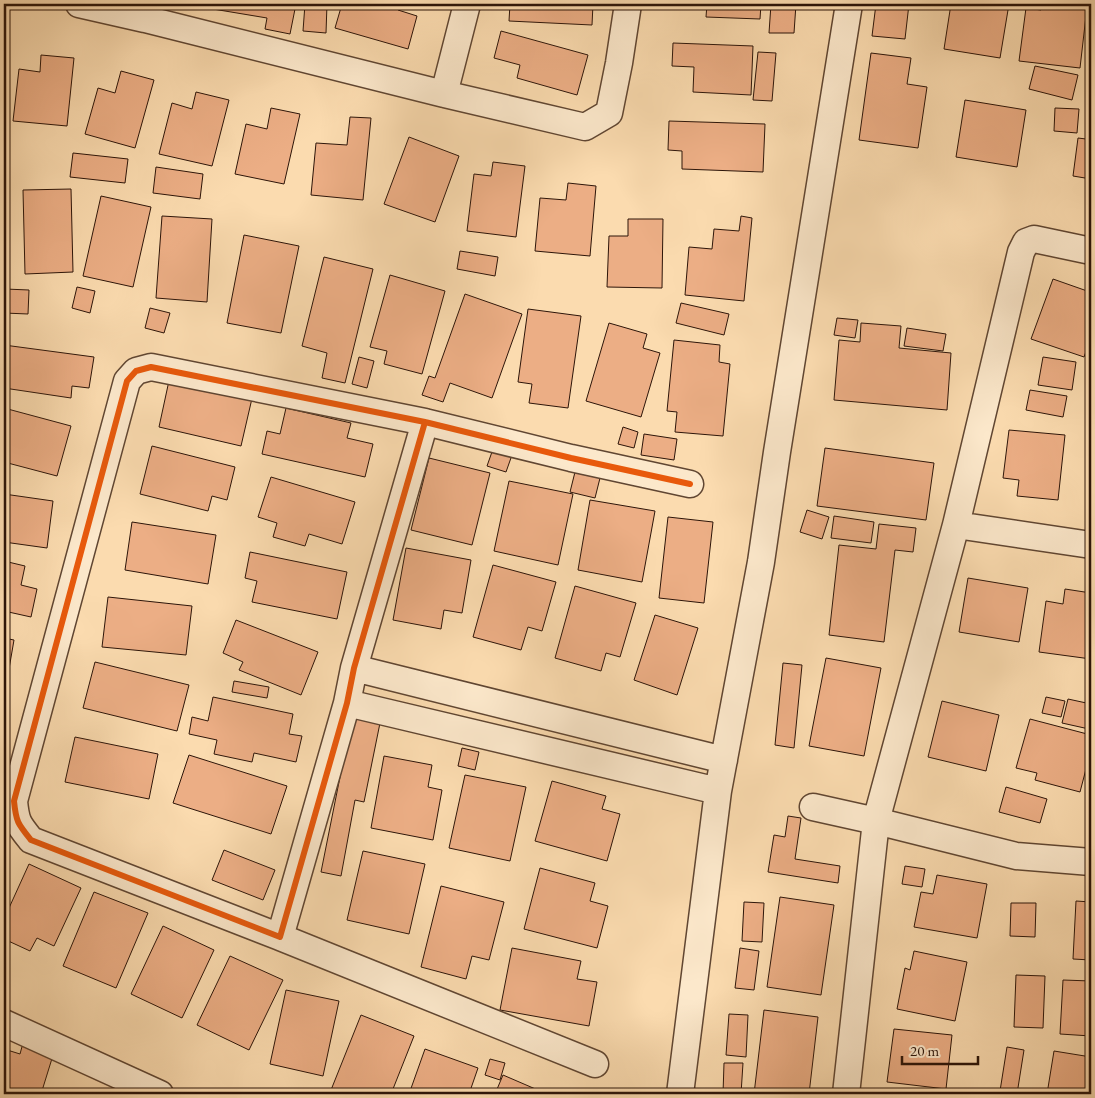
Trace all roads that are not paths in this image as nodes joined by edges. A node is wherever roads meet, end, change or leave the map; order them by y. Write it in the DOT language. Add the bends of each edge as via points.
graph roads {
  1 [pos="79,4"];
  2 [pos="467,4"];
  3 [pos="628,4"];
  4 [pos="849,4"];
  5 [pos="146,11"];
  6 [pos="444,94"];
  7 [pos="1091,251"];
  8 [pos="425,422"];
  9 [pos="690,484"];
  10 [pos="956,525"];
  11 [pos="1091,545"];
  12 [pos="354,668"];
  13 [pos="347,703"];
  14 [pos="724,760"];
  15 [pos="718,791"];
  16 [pos="812,807"];
  17 [pos="876,821"];
  18 [pos="1091,862"];
  19 [pos="280,937"];
  20 [pos="4,1023"];
  21 [pos="595,1064"];
  22 [pos="160,1094"];
  23 [pos="680,1094"];
  24 [pos="846,1094"];
  1 -- 5 [label="street"];
  2 -- 6 [label="street"];
  3 -- 6 [label="street" via="609,113 585,127"];
  4 -- 14 [label="street" via="761,562"];
  5 -- 6 [label="street"];
  7 -- 10 [label="street" via="1034,239 1026,242"];
  8 -- 9 [label="street"];
  8 -- 12 [label="street"];
  8 -- 19 [label="street" via="151,367 136,371 127,381 14,801 19,826 31,840"];
  10 -- 11 [label="street"];
  10 -- 17 [label="street"];
  12 -- 13 [label="street"];
  12 -- 14 [label="street"];
  13 -- 15 [label="street"];
  13 -- 19 [label="street"];
  14 -- 15 [label="street"];
  15 -- 23 [label="street"];
  16 -- 17 [label="street"];
  17 -- 18 [label="street" via="1016,856"];
  17 -- 24 [label="street"];
  19 -- 21 [label="street"];
  20 -- 22 [label="street"];
}
